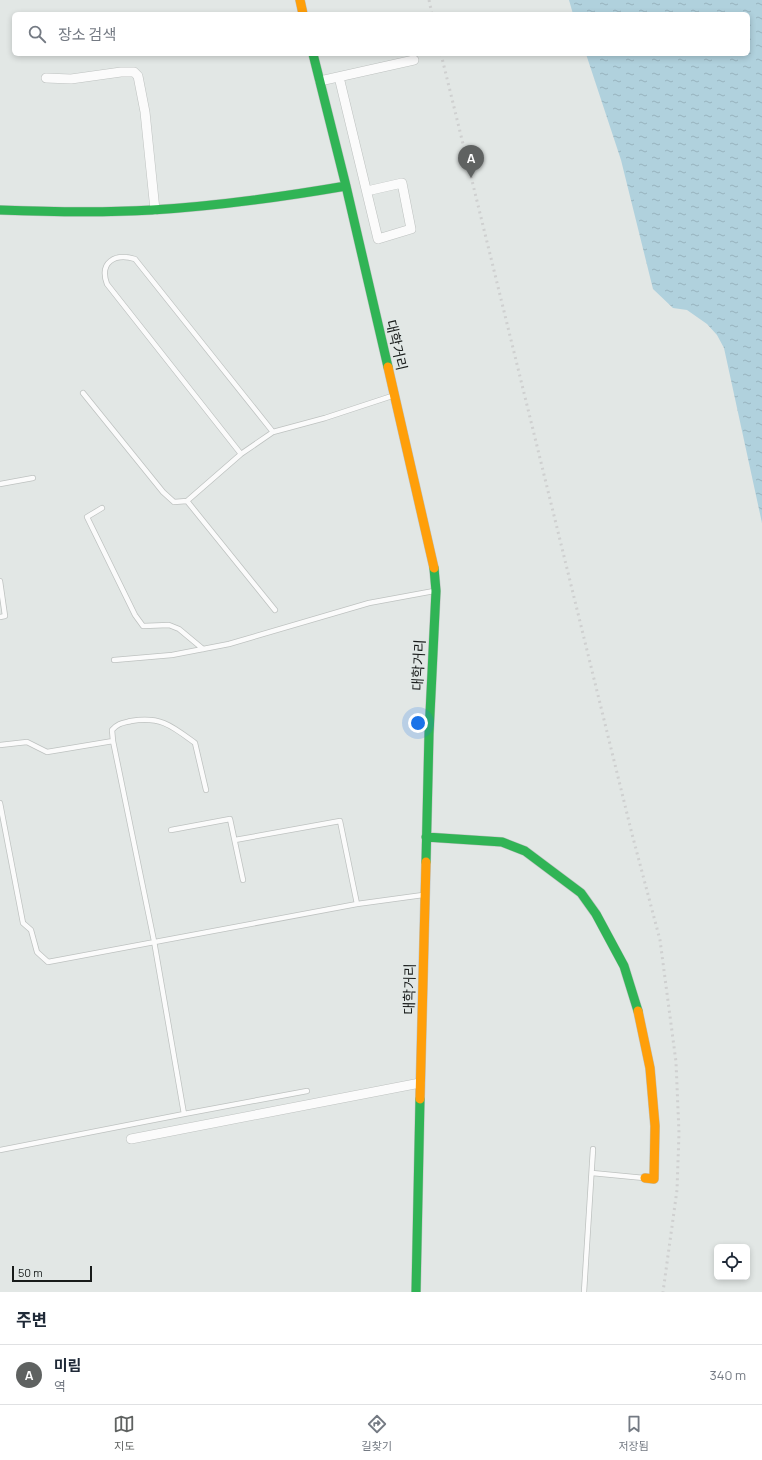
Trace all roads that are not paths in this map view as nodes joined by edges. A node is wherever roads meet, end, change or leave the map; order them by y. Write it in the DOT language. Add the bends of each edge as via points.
graph roads {
  1 [pos="300,0"];
  2 [pos="303,12"];
  3 [pos="314,56"];
  4 [pos="414,60"];
  5 [pos="339,77"];
  6 [pos="46,78"];
  7 [pos="320,81"];
  8 [pos="346,186"];
  9 [pos="367,191"];
  10 [pos="0,210"];
  11 [pos="155,210"];
  12 [pos="83,393"];
  13 [pos="394,395"];
  14 [pos="273,432"];
  15 [pos="241,454"];
  16 [pos="33,478"];
  17 [pos="0,484"];
  18 [pos="187,501"];
  19 [pos="102,508"];
  20 [pos="0,581"];
  21 [pos="436,591"];
  22 [pos="275,610"];
  23 [pos="0,617"];
  24 [pos="202,649"];
  25 [pos="114,660"];
  26 [pos="113,741"];
  27 [pos="0,745"];
  28 [pos="206,790"];
  29 [pos="0,803"];
  30 [pos="171,830"];
  31 [pos="426,837"];
  32 [pos="235,840"];
  33 [pos="243,880"];
  34 [pos="425,895"];
  35 [pos="357,904"];
  36 [pos="154,941"];
  37 [pos="420,1083"];
  38 [pos="307,1091"];
  39 [pos="184,1114"];
  40 [pos="131,1139"];
  41 [pos="593,1149"];
  42 [pos="0,1150"];
  43 [pos="592,1173"];
  44 [pos="645,1178"];
  45 [pos="416,1292"];
  46 [pos="584,1292"];
  1 -- 2 [label="main road"];
  3 -- 7 [label="main road, 대학거리"];
  4 -- 5 [label="street"];
  5 -- 7 [label="street"];
  5 -- 9 [label="street"];
  6 -- 11 [label="street" via="71,79 121,72 134,72 138,76 145,112"];
  7 -- 8 [label="main road, 대학거리"];
  8 -- 11 [label="main road" via="277,198"];
  8 -- 13 [label="main road, 대학거리"];
  9 -- 9 [label="street" via="378,239 411,229 402,183"];
  10 -- 11 [label="main road"];
  12 -- 18 [label="lane" via="163,492 174,502"];
  13 -- 14 [label="lane"];
  13 -- 21 [label="main road, 대학거리" via="435,572"];
  14 -- 15 [label="lane"];
  14 -- 15 [label="lane" via="135,259 125,256 115,258 105,266 103,274 107,284"];
  15 -- 18 [label="lane"];
  16 -- 17 [label="lane"];
  18 -- 22 [label="lane"];
  19 -- 24 [label="lane" via="87,517 135,615 143,626 170,625 179,629"];
  20 -- 23 [label="lane" via="5,616"];
  21 -- 24 [label="lane" via="370,603 229,644"];
  21 -- 31 [label="main road, 대학거리"];
  24 -- 25 [label="lane" via="172,655"];
  26 -- 27 [label="lane" via="47,752 27,742"];
  26 -- 28 [label="lane" via="112,730 118,724 146,719 159,720 172,726 195,743"];
  26 -- 36 [label="lane"];
  29 -- 36 [label="lane" via="23,923 31,930 37,952 48,962"];
  30 -- 32 [label="lane" via="230,819"];
  31 -- 34 [label="main road, 대학거리"];
  31 -- 44 [label="main road" via="502,842 524,851 581,893 596,914 624,966 637,1004 650,1068 655,1126 654,1179"];
  32 -- 33 [label="lane"];
  32 -- 35 [label="lane" via="340,821"];
  34 -- 35 [label="lane"];
  34 -- 37 [label="main road, 대학거리"];
  35 -- 36 [label="lane"];
  36 -- 39 [label="lane"];
  37 -- 40 [label="street"];
  37 -- 45 [label="main road, 대학거리"];
  38 -- 39 [label="lane"];
  39 -- 42 [label="lane"];
  41 -- 43 [label="lane"];
  43 -- 44 [label="lane"];
  43 -- 46 [label="lane"];
}
